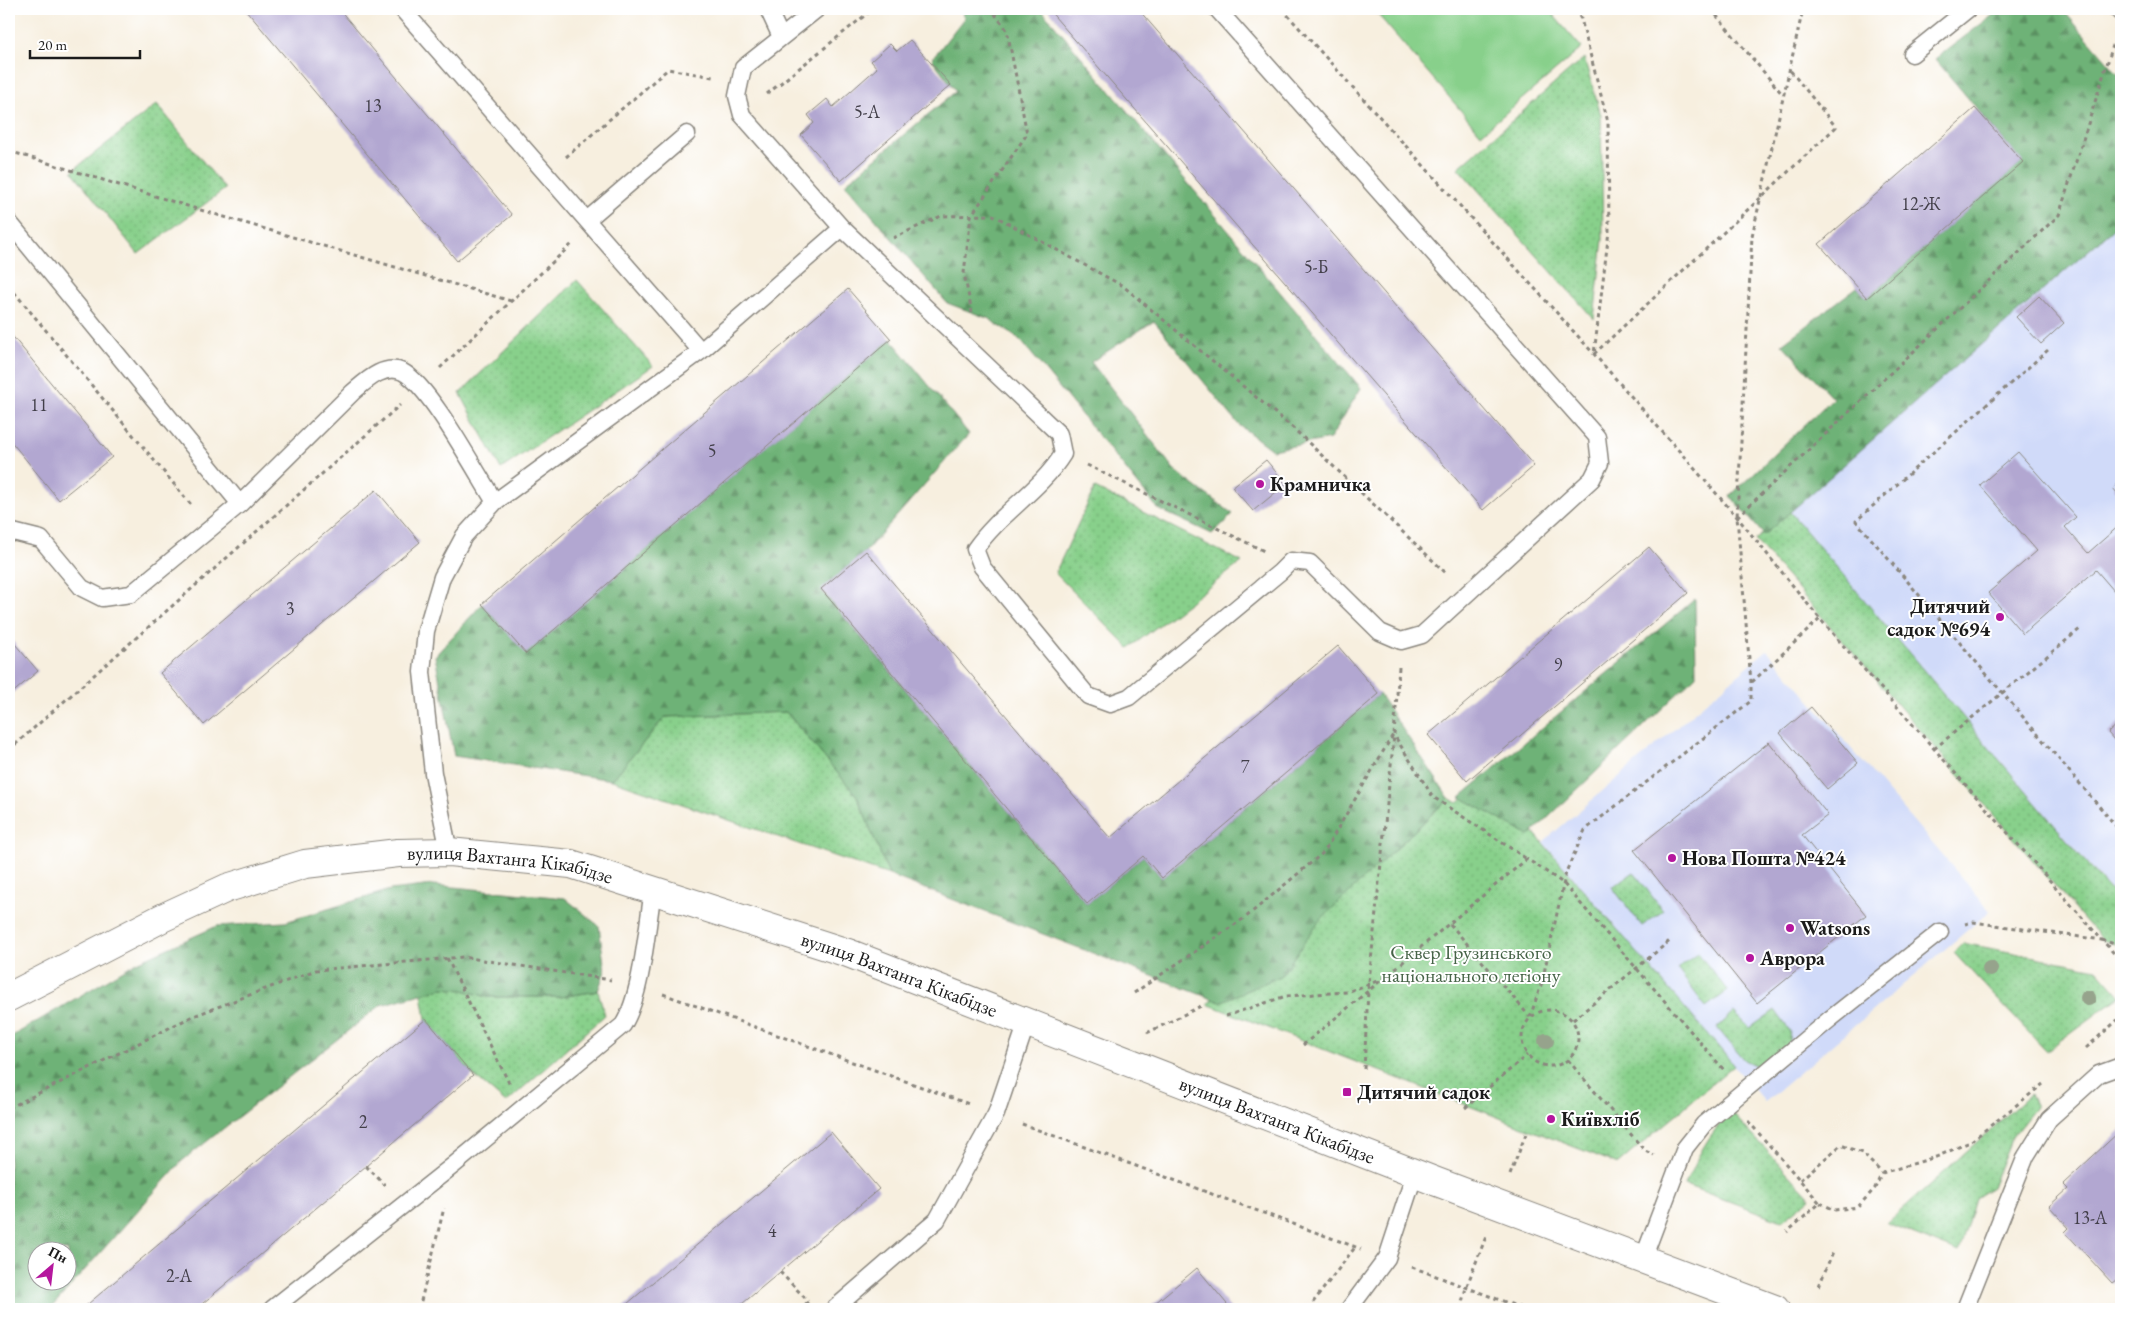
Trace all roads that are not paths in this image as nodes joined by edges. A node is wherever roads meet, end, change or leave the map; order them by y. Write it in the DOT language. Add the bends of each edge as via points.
graph roads {
  1 [pos="402,9"];
  2 [pos="768,9"];
  3 [pos="817,9"];
  4 [pos="1218,9"];
  5 [pos="1968,9"];
  6 [pos="2118,9"];
  7 [pos="2121,13"];
  8 [pos="782,37"];
  9 [pos="1912,54"];
  10 [pos="687,134"];
  11 [pos="9,222"];
  12 [pos="589,223"];
  13 [pos="842,228"];
  14 [pos="701,351"];
  15 [pos="495,502"];
  16 [pos="240,504"];
  17 [pos="9,534"];
  18 [pos="449,852"];
  19 [pos="653,890"];
  20 [pos="1940,932"];
  21 [pos="9,997"];
  22 [pos="1026,1022"];
  23 [pos="2121,1066"];
  24 [pos="1416,1173"];
  25 [pos="1643,1259"];
  26 [pos="1736,1302"];
  27 [pos="272,1309"];
  28 [pos="834,1309"];
  29 [pos="1349,1309"];
  30 [pos="1775,1309"];
  31 [pos="1965,1309"];
  1 -- 12 [label="lane"];
  2 -- 8 [label="lane"];
  3 -- 8 [label="lane"];
  4 -- 13 [label="lane" via="1597,437 1600,463 1592,479 1422,635 1401,641 1380,632 1310,563 1291,561 1129,697 1110,704 1088,696 982,567 975,549 984,535 1053,471 1063,454 1058,434"];
  5 -- 9 [label="lane"];
  6 -- 7 [label="lane"];
  8 -- 13 [label="lane" via="743,68 737,96 742,114"];
  10 -- 12 [label="lane"];
  11 -- 16 [label="lane"];
  12 -- 14 [label="lane"];
  13 -- 14 [label="lane"];
  14 -- 15 [label="lane"];
  15 -- 16 [label="lane" via="420,387 402,372 387,370 373,375 352,392"];
  15 -- 18 [label="lane" via="464,536 442,577 426,631 422,672 433,773"];
  16 -- 17 [label="lane" via="131,594 102,598 82,588 41,539 13,532"];
  18 -- 19 [label="street, вулиця Вахтанга Кікабідзе" via="571,864"];
  18 -- 21 [label="street, вулиця Вахтанга Кікабідзе" via="398,852 305,864 227,888"];
  19 -- 22 [label="street, вулиця Вахтанга Кікабідзе" via="848,954"];
  19 -- 27 [label="lane" via="638,985 623,1026"];
  20 -- 25 [label="lane" via="1704,1124 1685,1148"];
  22 -- 24 [label="street, вулиця Вахтанга Кікабідзе"];
  22 -- 28 [label="lane" via="996,1114 937,1220"];
  23 -- 31 [label="lane" via="2099,1074 2049,1119 2026,1156"];
  24 -- 25 [label="street, вулиця Вахтанга Кікабідзе"];
  24 -- 29 [label="lane" via="1387,1258"];
  25 -- 26 [label="street, вулиця Вахтанга Кікабідзе"];
  26 -- 30 [label="street, вулиця Вахтанга Кікабідзе"];
}
